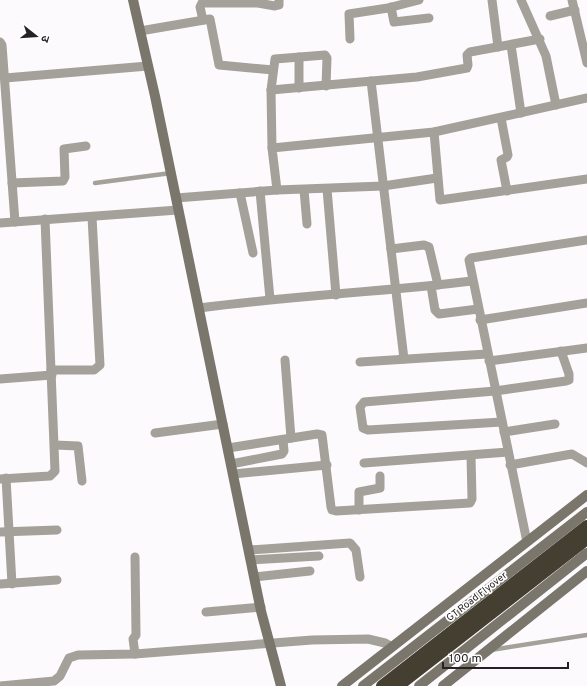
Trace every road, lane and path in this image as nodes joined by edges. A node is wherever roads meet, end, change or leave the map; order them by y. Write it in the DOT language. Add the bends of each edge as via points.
graph roads {
  1 [pos="133,0"];
  2 [pos="279,0"];
  3 [pos="419,0"];
  4 [pos="492,0"];
  5 [pos="521,0"];
  6 [pos="572,0"];
  7 [pos="233,1"];
  8 [pos="389,5"];
  9 [pos="575,10"];
  10 [pos="550,16"];
  11 [pos="429,18"];
  12 [pos="203,20"];
  13 [pos="140,31"];
  14 [pos="350,39"];
  15 [pos="540,39"];
  16 [pos="0,42"];
  17 [pos="511,45"];
  18 [pos="498,47"];
  19 [pos="299,57"];
  20 [pos="587,63"];
  21 [pos="148,66"];
  22 [pos="273,70"];
  23 [pos="5,78"];
  24 [pos="371,81"];
  25 [pos="326,86"];
  26 [pos="299,88"];
  27 [pos="271,90"];
  28 [pos="587,98"];
  29 [pos="556,105"];
  30 [pos="521,113"];
  31 [pos="501,118"];
  32 [pos="434,132"];
  33 [pos="377,138"];
  34 [pos="86,146"];
  35 [pos="272,148"];
  36 [pos="171,174"];
  37 [pos="437,178"];
  38 [pos="587,179"];
  39 [pos="12,183"];
  40 [pos="95,183"];
  41 [pos="383,186"];
  42 [pos="327,189"];
  43 [pos="277,190"];
  44 [pos="304,190"];
  45 [pos="260,191"];
  46 [pos="507,191"];
  47 [pos="240,193"];
  48 [pos="176,198"];
  49 [pos="178,210"];
  50 [pos="92,217"];
  51 [pos="45,219"];
  52 [pos="15,222"];
  53 [pos="0,223"];
  54 [pos="307,224"];
  55 [pos="587,240"];
  56 [pos="391,249"];
  57 [pos="253,253"];
  58 [pos="472,281"];
  59 [pos="434,286"];
  60 [pos="397,290"];
  61 [pos="336,295"];
  62 [pos="270,299"];
  63 [pos="587,303"];
  64 [pos="199,308"];
  65 [pos="478,309"];
  66 [pos="480,320"];
  67 [pos="587,348"];
  68 [pos="561,351"];
  69 [pos="488,358"];
  70 [pos="404,359"];
  71 [pos="285,360"];
  72 [pos="360,362"];
  73 [pos="52,373"];
  74 [pos="0,379"];
  75 [pos="495,391"];
  76 [pos="502,422"];
  77 [pos="223,424"];
  78 [pos="555,424"];
  79 [pos="504,432"];
  80 [pos="155,433"];
  81 [pos="287,439"];
  82 [pos="55,445"];
  83 [pos="228,448"];
  84 [pos="508,452"];
  85 [pos="471,456"];
  86 [pos="364,463"];
  87 [pos="587,463"];
  88 [pos="231,464"];
  89 [pos="510,465"];
  90 [pos="327,466"];
  91 [pos="233,474"];
  92 [pos="380,476"];
  93 [pos="3,479"];
  94 [pos="82,481"];
  95 [pos="587,495"];
  96 [pos="359,510"];
  97 [pos="587,512"];
  98 [pos="587,526"];
  99 [pos="57,530"];
  100 [pos="4,532"];
  101 [pos="587,539"];
  102 [pos="527,542"];
  103 [pos="587,553"];
  104 [pos="250,555"];
  105 [pos="319,556"];
  106 [pos="135,557"];
  107 [pos="310,571"];
  108 [pos="587,571"];
  109 [pos="254,577"];
  110 [pos="360,577"];
  111 [pos="57,580"];
  112 [pos="0,584"];
  113 [pos="12,584"];
  114 [pos="261,608"];
  115 [pos="206,612"];
  116 [pos="482,614"];
  117 [pos="587,635"];
  118 [pos="270,644"];
  119 [pos="392,647"];
  120 [pos="487,651"];
  121 [pos="135,654"];
  122 [pos="0,686"];
  123 [pos="281,686"];
  124 [pos="342,686"];
  125 [pos="363,686"];
  126 [pos="382,686"];
  127 [pos="398,686"];
  128 [pos="419,686"];
  129 [pos="443,686"];
  1 -- 13 [label="street"];
  2 -- 7 [label="street" via="275,6"];
  3 -- 8 [label="street"];
  4 -- 18 [label="street"];
  5 -- 15 [label="street"];
  6 -- 9 [label="street"];
  7 -- 12 [label="street" via="202,3 200,6"];
  8 -- 11 [label="street" via="394,22"];
  8 -- 14 [label="street" via="349,14"];
  9 -- 10 [label="street"];
  9 -- 20 [label="street"];
  12 -- 13 [label="street"];
  12 -- 22 [label="street" via="211,20 219,65"];
  13 -- 21 [label="street"];
  15 -- 17 [label="street"];
  15 -- 29 [label="street"];
  16 -- 23 [label="street"];
  17 -- 18 [label="street"];
  17 -- 30 [label="street"];
  18 -- 24 [label="street" via="468,53 468,66 465,68 417,77"];
  19 -- 22 [label="street" via="275,59"];
  19 -- 25 [label="street" via="326,56"];
  19 -- 26 [label="street"];
  21 -- 23 [label="street"];
  21 -- 36 [label="street"];
  22 -- 27 [label="street"];
  23 -- 39 [label="street"];
  24 -- 25 [label="street"];
  24 -- 33 [label="street"];
  25 -- 26 [label="street"];
  26 -- 27 [label="street"];
  27 -- 35 [label="street"];
  28 -- 29 [label="street"];
  29 -- 30 [label="street"];
  30 -- 31 [label="street"];
  31 -- 32 [label="street"];
  31 -- 46 [label="street" via="508,155 501,161"];
  32 -- 33 [label="street"];
  32 -- 37 [label="street"];
  33 -- 35 [label="street"];
  33 -- 41 [label="street"];
  34 -- 39 [label="street" via="64,149 63,181"];
  35 -- 43 [label="street"];
  36 -- 40 [label="lane"];
  36 -- 48 [label="street"];
  37 -- 41 [label="street"];
  37 -- 46 [label="street" via="440,200"];
  38 -- 46 [label="street"];
  39 -- 52 [label="street"];
  41 -- 42 [label="street"];
  41 -- 56 [label="street"];
  42 -- 44 [label="street"];
  42 -- 61 [label="street"];
  43 -- 44 [label="street"];
  43 -- 45 [label="street"];
  44 -- 54 [label="street"];
  45 -- 47 [label="street"];
  45 -- 62 [label="street"];
  47 -- 48 [label="street"];
  47 -- 57 [label="street"];
  48 -- 49 [label="street"];
  49 -- 50 [label="street"];
  49 -- 64 [label="street"];
  50 -- 51 [label="street"];
  50 -- 73 [label="street" via="100,365 94,370"];
  51 -- 52 [label="street"];
  51 -- 73 [label="street"];
  52 -- 53 [label="street"];
  55 -- 58 [label="street" via="471,258 469,262"];
  56 -- 59 [label="street" via="424,245 429,247"];
  56 -- 60 [label="street"];
  58 -- 59 [label="street"];
  58 -- 65 [label="street"];
  59 -- 60 [label="street"];
  59 -- 65 [label="street" via="435,310 439,314"];
  60 -- 61 [label="street"];
  60 -- 70 [label="street"];
  61 -- 62 [label="street"];
  62 -- 64 [label="street"];
  63 -- 66 [label="street"];
  64 -- 77 [label="street"];
  65 -- 66 [label="street"];
  66 -- 69 [label="street"];
  67 -- 68 [label="street"];
  68 -- 69 [label="street"];
  68 -- 75 [label="street" via="569,380"];
  69 -- 70 [label="street"];
  69 -- 75 [label="street"];
  70 -- 72 [label="street"];
  71 -- 81 [label="street"];
  73 -- 74 [label="street"];
  73 -- 82 [label="street"];
  75 -- 76 [label="street"];
  75 -- 76 [label="street" via="364,402 360,407 363,426 368,430"];
  76 -- 79 [label="street"];
  77 -- 80 [label="street"];
  77 -- 83 [label="street"];
  78 -- 79 [label="street"];
  79 -- 84 [label="street"];
  81 -- 83 [label="street"];
  81 -- 88 [label="street" via="282,454"];
  81 -- 90 [label="street" via="322,435"];
  82 -- 93 [label="street" via="53,475"];
  82 -- 94 [label="street" via="78,446"];
  83 -- 88 [label="street"];
  84 -- 85 [label="street"];
  84 -- 89 [label="street"];
  85 -- 86 [label="street"];
  85 -- 96 [label="street" via="470,503"];
  87 -- 89 [label="street" via="572,454"];
  88 -- 91 [label="street"];
  89 -- 102 [label="street"];
  90 -- 91 [label="street"];
  90 -- 96 [label="street" via="332,510"];
  91 -- 104 [label="street"];
  92 -- 96 [label="street" via="380,488 359,492"];
  93 -- 100 [label="street"];
  95 -- 102 [label="street"];
  97 -- 125 [label="street"];
  98 -- 116 [label="highway, GT Road Flyover"];
  99 -- 100 [label="street"];
  100 -- 113 [label="street"];
  101 -- 116 [label="highway, GT Road Flyover"];
  102 -- 119 [label="street"];
  103 -- 128 [label="street"];
  104 -- 105 [label="street"];
  104 -- 109 [label="street"];
  104 -- 110 [label="street" via="350,543 356,550"];
  106 -- 121 [label="street"];
  107 -- 109 [label="street"];
  108 -- 120 [label="street"];
  109 -- 114 [label="street"];
  111 -- 113 [label="street"];
  112 -- 113 [label="street"];
  114 -- 115 [label="street"];
  114 -- 118 [label="street"];
  116 -- 126 [label="highway, GT Road Flyover"];
  116 -- 127 [label="highway, GT Road Flyover"];
  117 -- 120 [label="lane"];
  118 -- 119 [label="street" via="312,640 368,640"];
  118 -- 121 [label="street"];
  118 -- 123 [label="street"];
  119 -- 124 [label="street"];
  120 -- 129 [label="street"];
  121 -- 122 [label="street" via="73,656 54,681"];
}
